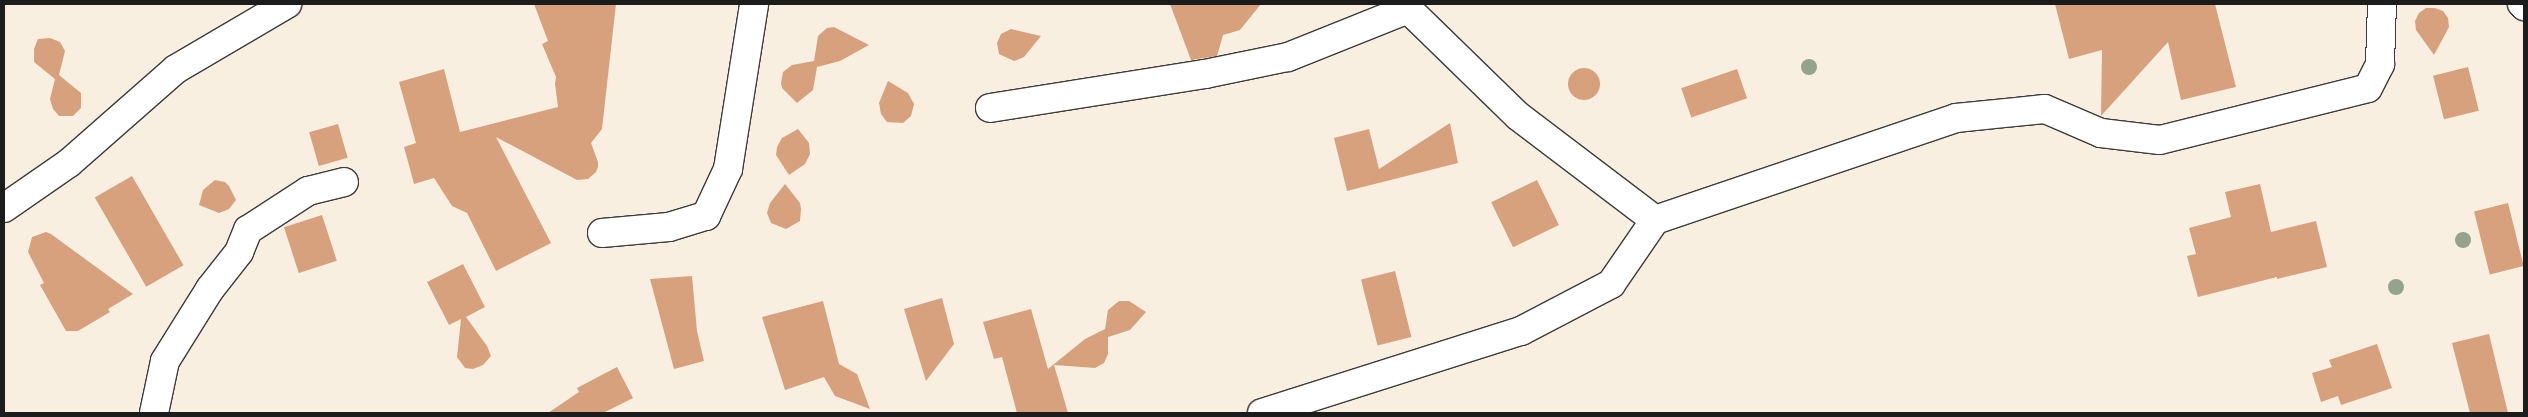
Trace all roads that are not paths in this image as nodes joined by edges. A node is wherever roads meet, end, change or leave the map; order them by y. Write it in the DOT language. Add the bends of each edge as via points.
graph roads {
  1 [pos="287,4"];
  2 [pos="754,4"];
  3 [pos="2382,4"];
  4 [pos="1402,6"];
  5 [pos="990,108"];
  6 [pos="344,182"];
  7 [pos="4,208"];
  8 [pos="1655,220"];
  9 [pos="602,233"];
  10 [pos="154,413"];
  11 [pos="1262,413"];
  1 -- 7 [label="street" via="176,69 69,163"];
  2 -- 9 [label="street" via="728,169 706,216 669,226"];
  3 -- 8 [label="street" via="2380,64 2368,88 2160,140 2101,133 2045,109 1956,118"];
  4 -- 5 [label="street" via="1288,57 1205,74"];
  4 -- 8 [label="street" via="1518,116"];
  6 -- 10 [label="street" via="308,191 248,230 239,252 210,288 165,361"];
  8 -- 11 [label="street" via="1612,284 1521,331"];
}
